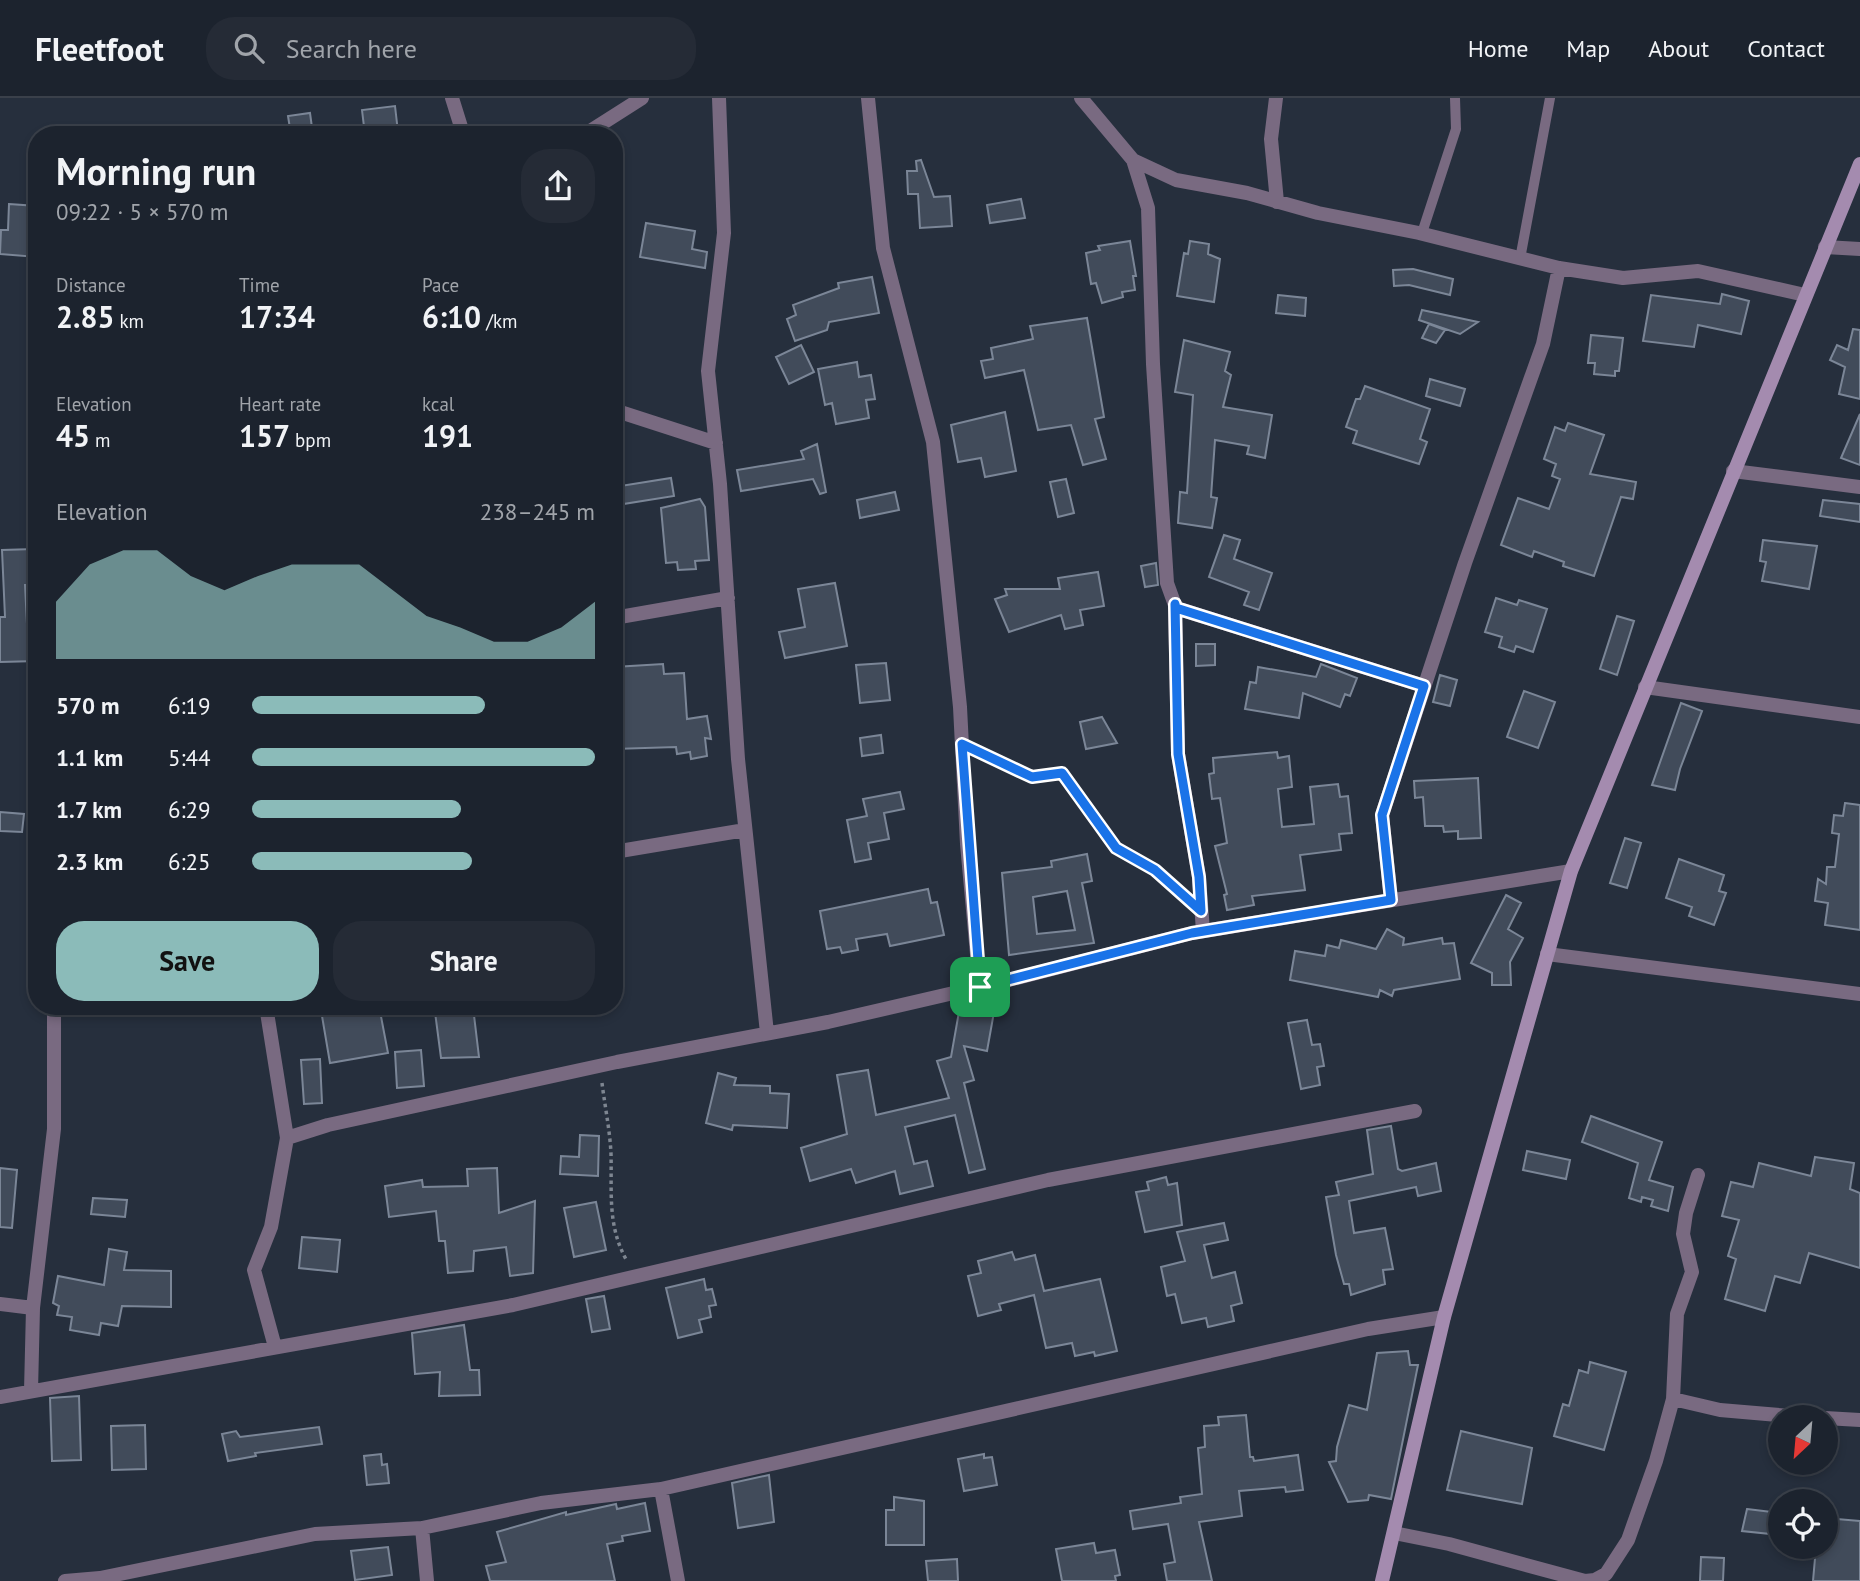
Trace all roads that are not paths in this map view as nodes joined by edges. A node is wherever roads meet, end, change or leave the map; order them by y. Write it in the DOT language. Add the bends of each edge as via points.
graph roads {
  1 [pos="452,98"];
  2 [pos="642,98"];
  3 [pos="719,98"];
  4 [pos="868,98"];
  5 [pos="1065,98"];
  6 [pos="1276,98"];
  7 [pos="1455,98"];
  8 [pos="1550,98"];
  9 [pos="1081,100"];
  10 [pos="461,126"];
  11 [pos="598,126"];
  12 [pos="1133,160"];
  13 [pos="1860,164"];
  14 [pos="1277,202"];
  15 [pos="1422,233"];
  16 [pos="1825,247"];
  17 [pos="1860,250"];
  18 [pos="1520,259"];
  19 [pos="1559,268"];
  20 [pos="1805,295"];
  21 [pos="623,413"];
  22 [pos="716,443"];
  23 [pos="1734,471"];
  24 [pos="1860,487"];
  25 [pos="727,598"];
  26 [pos="1175,604"];
  27 [pos="623,616"];
  28 [pos="1424,686"];
  29 [pos="1645,687"];
  30 [pos="1860,717"];
  31 [pos="745,830"];
  32 [pos="623,850"];
  33 [pos="1571,871"];
  34 [pos="1391,900"];
  35 [pos="1203,931"];
  36 [pos="1547,954"];
  37 [pos="980,987"];
  38 [pos="1860,994"];
  39 [pos="54,1015"];
  40 [pos="267,1015"];
  41 [pos="767,1034"];
  42 [pos="1415,1111"];
  43 [pos="287,1138"];
  44 [pos="1698,1175"];
  45 [pos="0,1304"];
  46 [pos="33,1308"];
  47 [pos="1444,1317"];
  48 [pos="275,1347"];
  49 [pos="31,1391"];
  50 [pos="0,1397"];
  51 [pos="1673,1399"];
  52 [pos="1768,1414"];
  53 [pos="1838,1419"];
  54 [pos="1860,1420"];
  55 [pos="661,1489"];
  56 [pos="422,1528"];
  57 [pos="1394,1533"];
  58 [pos="101,1579"];
  59 [pos="65,1581"];
  60 [pos="427,1581"];
  61 [pos="678,1581"];
  62 [pos="1382,1581"];
  63 [pos="1595,1581"];
  1 -- 10 [label="street"];
  2 -- 11 [label="street"];
  3 -- 22 [label="street" via="724,233 708,371"];
  4 -- 37 [label="street" via="883,248 933,442"];
  5 -- 9 [label="street"];
  6 -- 14 [label="street" via="1271,139"];
  7 -- 15 [label="lane" via="1456,129"];
  8 -- 18 [label="lane"];
  9 -- 12 [label="street"];
  12 -- 14 [label="street" via="1176,180"];
  12 -- 26 [label="street" via="1148,208 1167,583"];
  13 -- 16 [label="street"];
  14 -- 15 [label="street"];
  15 -- 18 [label="street"];
  16 -- 17 [label="street"];
  16 -- 20 [label="street"];
  18 -- 19 [label="street"];
  19 -- 20 [label="street" via="1623,278 1698,271"];
  19 -- 28 [label="street" via="1543,344"];
  20 -- 23 [label="street"];
  21 -- 22 [label="street"];
  22 -- 25 [label="street"];
  23 -- 24 [label="street"];
  23 -- 29 [label="street"];
  25 -- 27 [label="street"];
  25 -- 31 [label="street"];
  26 -- 28 [label="street"];
  26 -- 35 [label="street" via="1178,754 1199,877"];
  28 -- 34 [label="street" via="1382,815"];
  29 -- 30 [label="street"];
  29 -- 33 [label="street"];
  31 -- 32 [label="street"];
  31 -- 41 [label="street"];
  33 -- 34 [label="street"];
  33 -- 36 [label="street"];
  34 -- 35 [label="street"];
  35 -- 37 [label="street"];
  36 -- 38 [label="street"];
  36 -- 47 [label="street"];
  37 -- 41 [label="street"];
  39 -- 46 [label="street" via="54,1129"];
  40 -- 43 [label="street"];
  41 -- 43 [label="street" via="600,1066"];
  42 -- 48 [label="street" via="1048,1180 513,1305"];
  43 -- 48 [label="street" via="271,1227 254,1270"];
  44 -- 51 [label="street" via="1685,1213 1683,1234 1692,1272 1677,1314"];
  45 -- 46 [label="street"];
  46 -- 49 [label="street"];
  47 -- 55 [label="street" via="1368,1329"];
  47 -- 57 [label="street"];
  48 -- 49 [label="street"];
  49 -- 50 [label="street"];
  51 -- 52 [label="street"];
  51 -- 63 [label="street" via="1628,1540 1611,1567"];
  53 -- 54 [label="street"];
  55 -- 56 [label="street" via="541,1503"];
  55 -- 61 [label="street"];
  56 -- 58 [label="street" via="316,1534"];
  56 -- 60 [label="street"];
  57 -- 62 [label="street"];
  57 -- 63 [label="street"];
  58 -- 59 [label="street"];
}
